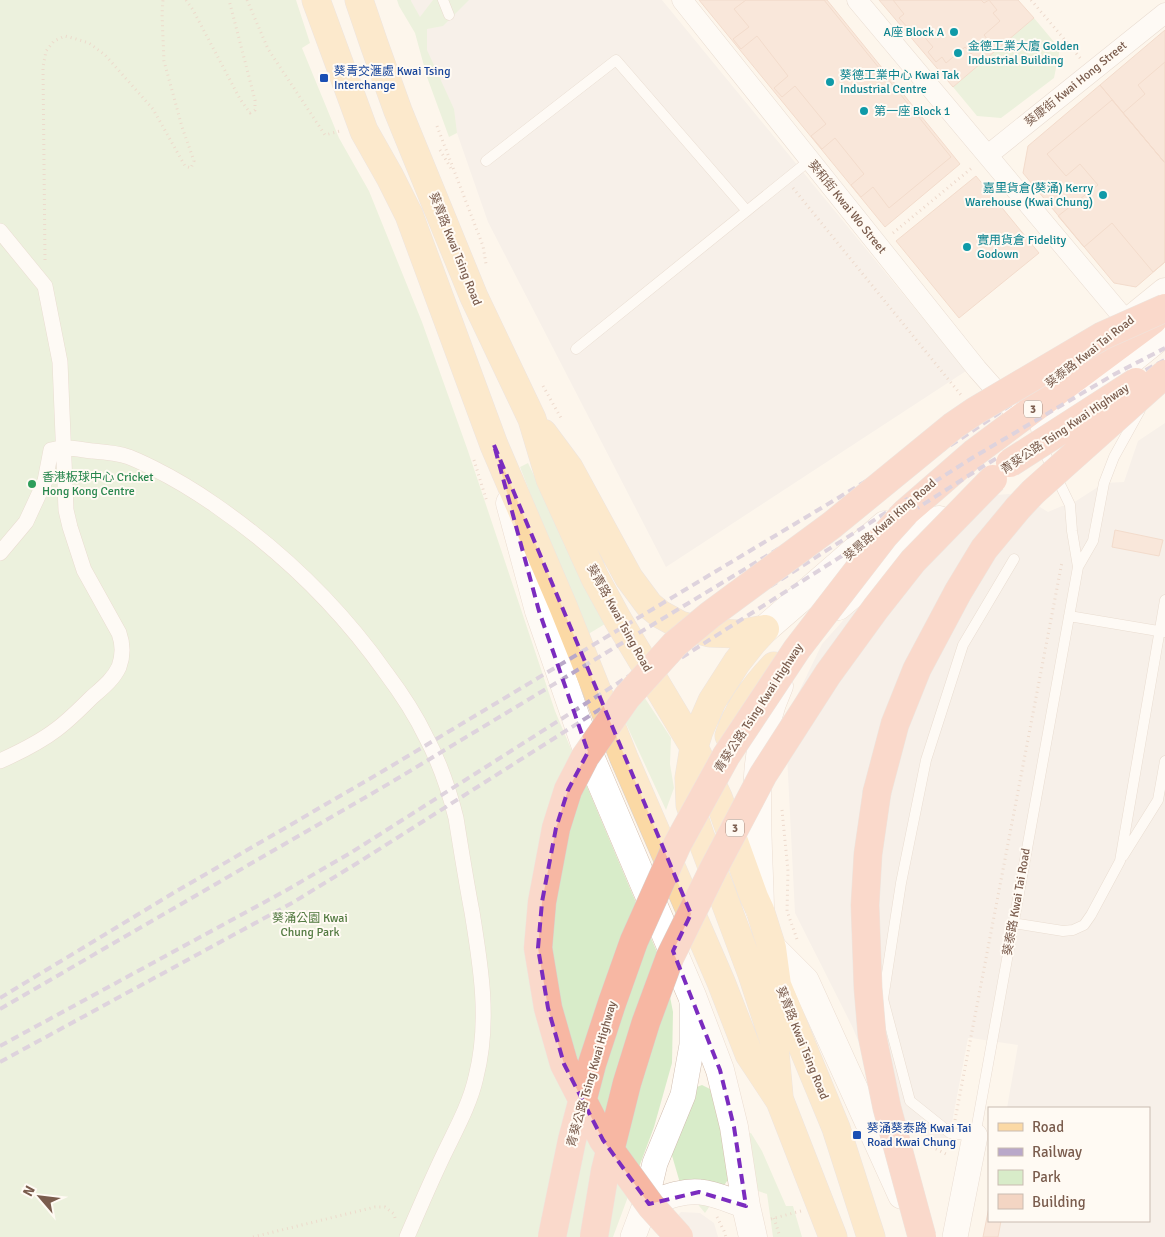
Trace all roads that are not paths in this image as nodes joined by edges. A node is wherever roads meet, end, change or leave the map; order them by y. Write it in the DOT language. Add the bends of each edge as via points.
graph roads {
  1 [pos="316,0"];
  2 [pos="359,0"];
  3 [pos="443,0"];
  4 [pos="682,0"];
  5 [pos="857,0"];
  6 [pos="1165,13"];
  7 [pos="449,15"];
  8 [pos="982,159"];
  9 [pos="810,160"];
  10 [pos="486,161"];
  11 [pos="747,211"];
  12 [pos="0,231"];
  13 [pos="1165,292"];
  14 [pos="1165,310"];
  15 [pos="1128,323"];
  16 [pos="1165,332"];
  17 [pos="576,349"];
  18 [pos="1165,365"];
  19 [pos="1165,374"];
  20 [pos="1015,412"];
  21 [pos="532,419"];
  22 [pos="1036,436"];
  23 [pos="494,445"];
  24 [pos="64,447"];
  25 [pos="0,553"];
  26 [pos="1014,559"];
  27 [pos="1078,567"];
  28 [pos="1165,600"];
  29 [pos="1070,616"];
  30 [pos="824,618"];
  31 [pos="765,629"];
  32 [pos="1162,631"];
  33 [pos="694,747"];
  34 [pos="0,761"];
  35 [pos="1165,761"];
  36 [pos="718,797"];
  37 [pos="1120,861"];
  38 [pos="760,910"];
  39 [pos="1013,923"];
  40 [pos="772,948"];
  41 [pos="692,996"];
  42 [pos="780,1101"];
  43 [pos="975,1136"];
  44 [pos="645,1205"];
  45 [pos="746,1206"];
  46 [pos="867,1224"];
  47 [pos="402,1232"];
  48 [pos="552,1237"];
  49 [pos="594,1237"];
  50 [pos="633,1237"];
  51 [pos="679,1237"];
  52 [pos="752,1237"];
  53 [pos="833,1237"];
  54 [pos="914,1237"];
  55 [pos="922,1237"];
  56 [pos="955,1237"];
  1 -- 23 [label="main road" via="364,131 409,215"];
  2 -- 21 [label="main road, 葵青路 Kwai Tsing Road" via="398,111 474,297"];
  3 -- 7 [label="lane"];
  4 -- 9 [label="street, 葵和街 Kwai Wo Street"];
  5 -- 8 [label="street"];
  6 -- 8 [label="street, 葵康街 Kwai Hong Street"];
  8 -- 15 [label="street"];
  9 -- 11 [label="lane"];
  9 -- 20 [label="street, 葵和街 Kwai Wo Street"];
  10 -- 11 [label="lane" via="616,60"];
  11 -- 17 [label="lane"];
  12 -- 24 [label="street" via="45,286 60,362"];
  13 -- 15 [label="main road, 葵泰路 Kwai Tai Road"];
  14 -- 48 [label="highway, 青葵公路 Tsing Kwai Highway / 3, bridge" via="974,453 905,513 797,649 726,756 677,845 634,941 592,1064"];
  14 -- 51 [label="highway, bridge" via="1102,336 953,426 832,525 675,644 627,697 584,757 568,790 556,828 542,902 538,948 548,1008 564,1064 603,1140 651,1206"];
  15 -- 20 [label="main road, 葵泰路 Kwai Tai Road"];
  16 -- 22 [label="main road"];
  18 -- 27 [label="lane, 葵泰路 Kwai Tai Road" via="1114,457 1104,483 1093,541"];
  18 -- 49 [label="highway, 青葵公路 Tsing Kwai Highway / 3, bridge" via="1010,463 992,479 913,561 828,674 763,775 670,957 627,1082 605,1171"];
  19 -- 55 [label="highway, bridge" via="1034,492 984,549 917,669 895,724 877,792 868,854 865,905 868,988 872,1035 887,1108"];
  20 -- 31 [label="main road, 葵景路 Kwai King Road"];
  21 -- 31 [label="main road" via="569,468 629,578 650,605 680,625 710,633 739,634"];
  21 -- 33 [label="main road, 葵青路 Kwai Tsing Road" via="550,479 595,578"];
  22 -- 27 [label="lane, 葵泰路 Kwai Tai Road" via="1070,505"];
  22 -- 30 [label="main road"];
  23 -- 41 [label="main road" via="539,611 586,747"];
  23 -- 42 [label="main road" via="749,1054"];
  24 -- 25 [label="street" via="51,450 45,481 26,522"];
  24 -- 34 [label="street" via="66,510 70,527 84,570 119,633 122,658 112,678 65,722 30,746"];
  24 -- 47 [label="street" via="120,454 134,459 188,487 274,549 330,603 374,657 411,710 440,768 456,818 479,954 483,1039 476,1079 465,1111"];
  26 -- 43 [label="lane" via="963,644 926,760 901,883 883,999 910,1101 950,1132"];
  27 -- 29 [label="lane, 葵泰路 Kwai Tai Road"];
  28 -- 32 [label="lane"];
  29 -- 32 [label="lane"];
  29 -- 39 [label="lane, 葵泰路 Kwai Tai Road"];
  30 -- 36 [label="main road" via="774,667 748,698 733,725 723,754"];
  30 -- 38 [label="main road" via="795,655 780,683 763,736 757,796"];
  31 -- 33 [label="main road" via="724,682 705,716"];
  32 -- 37 [label="lane"];
  33 -- 36 [label="main road, 葵青路 Kwai Tsing Road"];
  33 -- 42 [label="main road" via="689,778 690,804 774,1041"];
  35 -- 37 [label="lane" via="1158,800"];
  36 -- 38 [label="main road, 葵青路 Kwai Tsing Road"];
  37 -- 39 [label="lane" via="1084,925 1063,930"];
  38 -- 40 [label="main road, 葵青路 Kwai Tsing Road"];
  39 -- 43 [label="lane, 葵泰路 Kwai Tai Road"];
  40 -- 46 [label="main road, 葵青路 Kwai Tsing Road" via="778,985 836,1128"];
  40 -- 54 [label="main road" via="805,980 899,1186"];
  41 -- 44 [label="street" via="692,1045 683,1095 655,1163"];
  41 -- 45 [label="main road" via="727,1096"];
  42 -- 53 [label="main road"];
  43 -- 56 [label="street, 葵泰路 Kwai Tai Road"];
  44 -- 45 [label="street" via="671,1196 699,1192"];
  44 -- 50 [label="street"];
  45 -- 52 [label="main road"];
}
